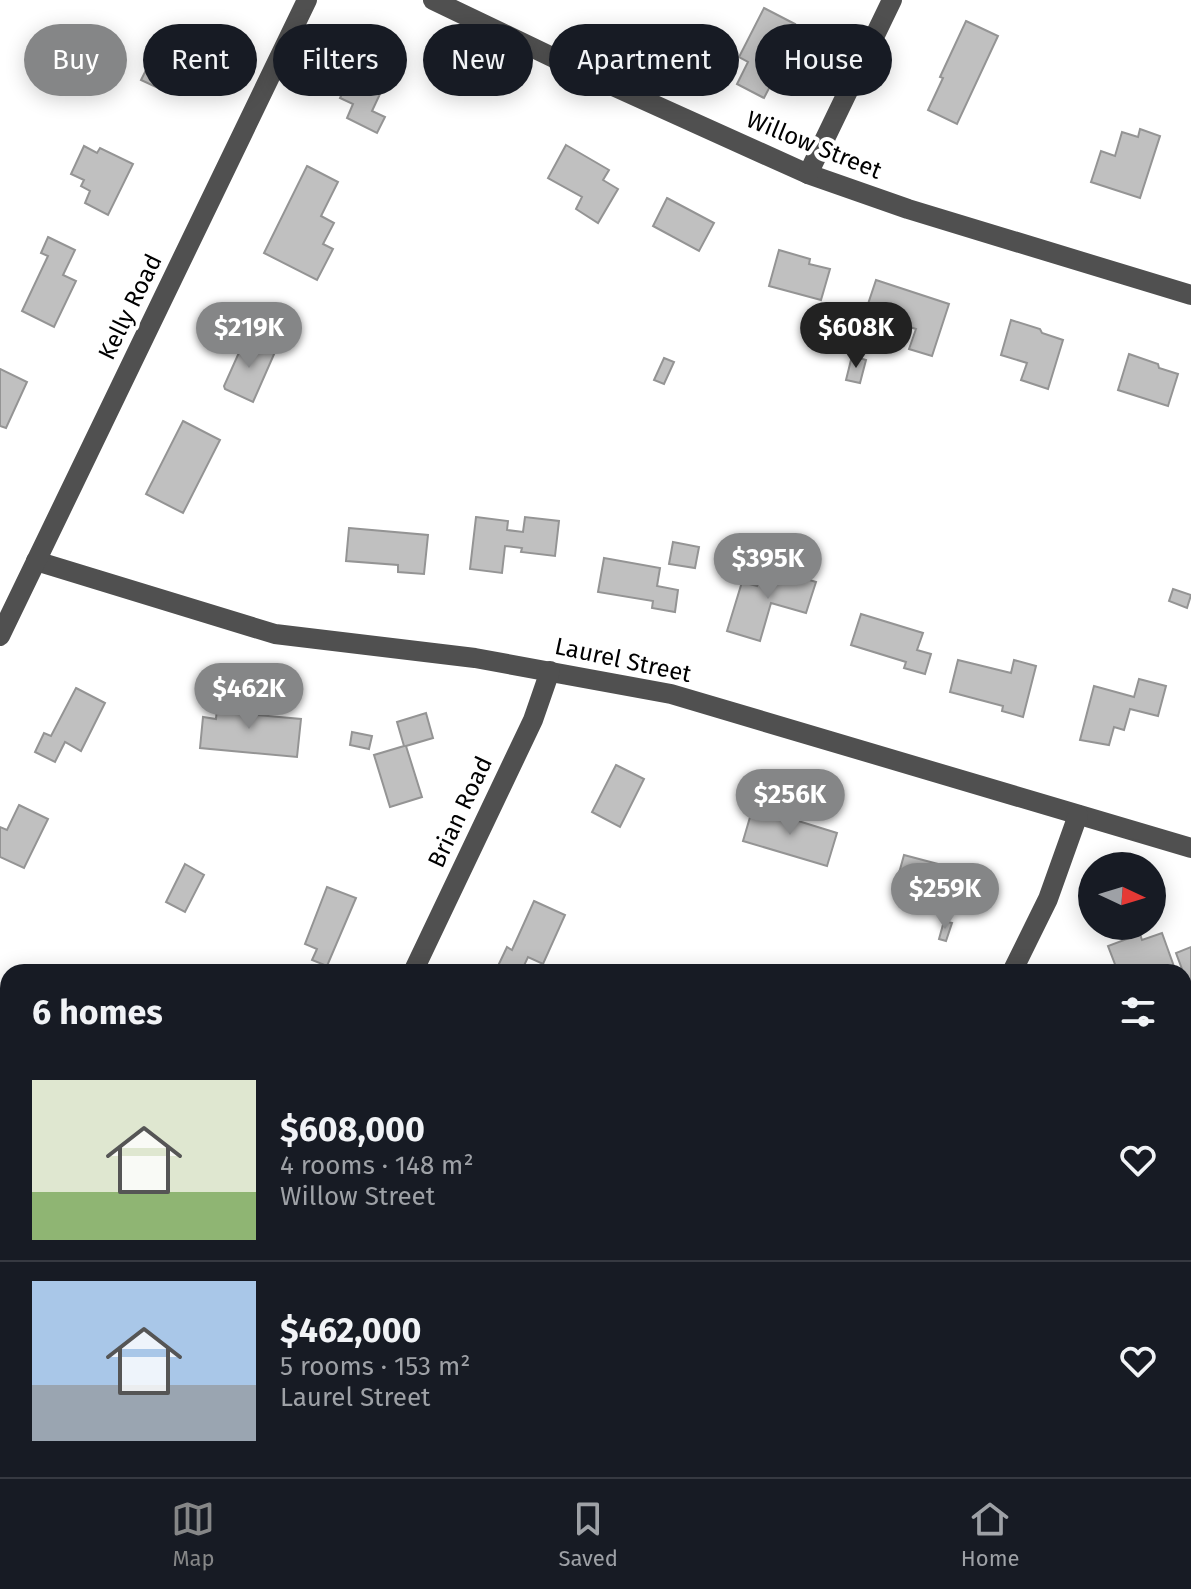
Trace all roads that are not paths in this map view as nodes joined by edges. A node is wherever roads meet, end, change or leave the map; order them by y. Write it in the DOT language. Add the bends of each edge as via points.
graph roads {
  1 [pos="307,0"];
  2 [pos="433,0"];
  3 [pos="892,0"];
  4 [pos="808,174"];
  5 [pos="1191,295"];
  6 [pos="36,561"];
  7 [pos="0,636"];
  8 [pos="550,671"];
  9 [pos="1078,815"];
  10 [pos="1191,848"];
  11 [pos="417,964"];
  12 [pos="1016,964"];
  1 -- 6 [label="street, Kelly Road"];
  2 -- 4 [label="street, Willow Street"];
  3 -- 4 [label="street"];
  4 -- 5 [label="street, Willow Street"];
  6 -- 7 [label="street, Kelly Road"];
  6 -- 8 [label="street, Laurel Street" via="275,634"];
  8 -- 9 [label="street, Laurel Street" via="671,694"];
  8 -- 11 [label="street, Brian Road" via="533,720"];
  9 -- 10 [label="street, Laurel Street"];
  9 -- 12 [label="street" via="1048,899"];
}
